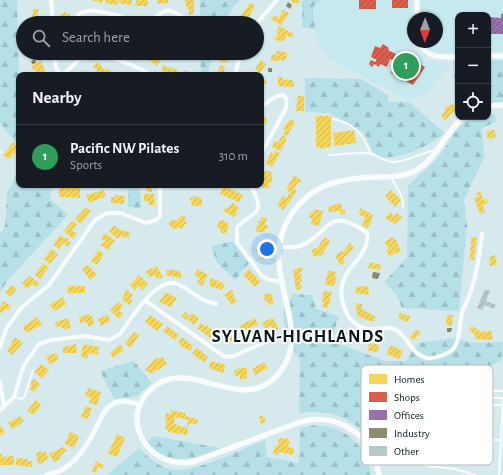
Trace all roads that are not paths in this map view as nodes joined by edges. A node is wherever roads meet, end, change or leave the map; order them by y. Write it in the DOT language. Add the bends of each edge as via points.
graph roads {
  1 [pos="51,0"];
  2 [pos="277,0"];
  3 [pos="417,0"];
  4 [pos="417,12"];
  5 [pos="52,16"];
  6 [pos="78,16"];
  7 [pos="119,16"];
  8 [pos="155,16"];
  9 [pos="181,16"];
  10 [pos="263,16"];
  11 [pos="423,48"];
  12 [pos="491,56"];
  13 [pos="503,56"];
  14 [pos="455,57"];
  15 [pos="55,60"];
  16 [pos="79,60"];
  17 [pos="115,60"];
  18 [pos="239,60"];
  19 [pos="59,72"];
  20 [pos="66,72"];
  21 [pos="146,72"];
  22 [pos="236,72"];
  23 [pos="264,105"];
  24 [pos="503,105"];
  25 [pos="491,106"];
  26 [pos="333,119"];
  27 [pos="461,120"];
  28 [pos="264,148"];
  29 [pos="437,150"];
  30 [pos="371,154"];
  31 [pos="328,155"];
  32 [pos="392,177"];
  33 [pos="160,188"];
  34 [pos="252,188"];
  35 [pos="403,208"];
  36 [pos="482,234"];
  37 [pos="279,247"];
  38 [pos="282,282"];
  39 [pos="146,301"];
  40 [pos="216,304"];
  41 [pos="292,337"];
  42 [pos="0,347"];
  43 [pos="33,370"];
  44 [pos="0,381"];
  45 [pos="503,391"];
  46 [pos="493,392"];
  47 [pos="14,397"];
  48 [pos="503,398"];
  49 [pos="140,405"];
  50 [pos="502,405"];
  51 [pos="4,407"];
  52 [pos="0,410"];
  53 [pos="361,436"];
  54 [pos="501,440"];
  55 [pos="493,448"];
  56 [pos="503,450"];
  57 [pos="500,458"];
  58 [pos="503,461"];
  59 [pos="500,464"];
  60 [pos="377,465"];
  61 [pos="427,465"];
  62 [pos="47,475"];
  63 [pos="379,475"];
  64 [pos="475,475"];
  65 [pos="499,475"];
  1 -- 5 [label="street"];
  2 -- 10 [label="street"];
  3 -- 4 [label="street"];
  6 -- 7 [label="street" via="88,10"];
  8 -- 9 [label="street" via="171,9"];
  11 -- 14 [label="street" via="430,55"];
  12 -- 13 [label="street"];
  15 -- 19 [label="street"];
  16 -- 20 [label="street"];
  17 -- 21 [label="street"];
  18 -- 22 [label="street"];
  23 -- 28 [label="street" via="276,95 282,96 287,102"];
  24 -- 25 [label="main road"];
  26 -- 30 [label="lane" via="361,132"];
  27 -- 29 [label="main road"];
  29 -- 30 [label="lane" via="392,162 380,160"];
  29 -- 32 [label="main road" via="428,162 418,169"];
  30 -- 31 [label="lane"];
  32 -- 35 [label="lane" via="403,196"];
  32 -- 37 [label="main road" via="348,178 315,190 290,215"];
  33 -- 42 [label="street" via="160,216 156,220 146,223 112,212 96,220 49,285 22,308 6,329"];
  34 -- 38 [label="street" via="259,208 257,213 238,227 237,243 262,276"];
  36 -- 37 [label="street" via="479,264 462,312 457,343 454,349 447,353 429,358 410,346 398,331 392,328 363,328 347,316 342,302 342,284 346,272 367,247 367,233 359,227 342,221 334,222 300,246"];
  37 -- 38 [label="main road" via="278,264"];
  38 -- 41 [label="main road"];
  39 -- 40 [label="street" via="156,288 172,282 204,302"];
  39 -- 41 [label="street" via="225,357 234,356 276,337"];
  39 -- 47 [label="street" via="114,338 109,340 85,336 39,344 24,365"];
  41 -- 49 [label="main road" via="283,367 273,379 263,385 234,390 193,379 171,379 157,385"];
  43 -- 47 [label="lane" via="24,398 21,400"];
  44 -- 51 [label="street"];
  45 -- 46 [label="lane"];
  47 -- 51 [label="street"];
  48 -- 50 [label="lane"];
  49 -- 53 [label="main road" via="138,426 144,444 154,454 171,462 193,462 300,422 325,419 344,425"];
  49 -- 62 [label="street" via="128,402 110,406 79,456 67,467"];
  50 -- 54 [label="lane"];
  51 -- 52 [label="street"];
  54 -- 55 [label="lane" via="493,440"];
  54 -- 57 [label="lane"];
  56 -- 57 [label="lane"];
  57 -- 59 [label="lane"];
  58 -- 59 [label="lane"];
  59 -- 65 [label="lane"];
  60 -- 63 [label="main road"];
  61 -- 64 [label="lane" via="430,468 448,467"];
}
